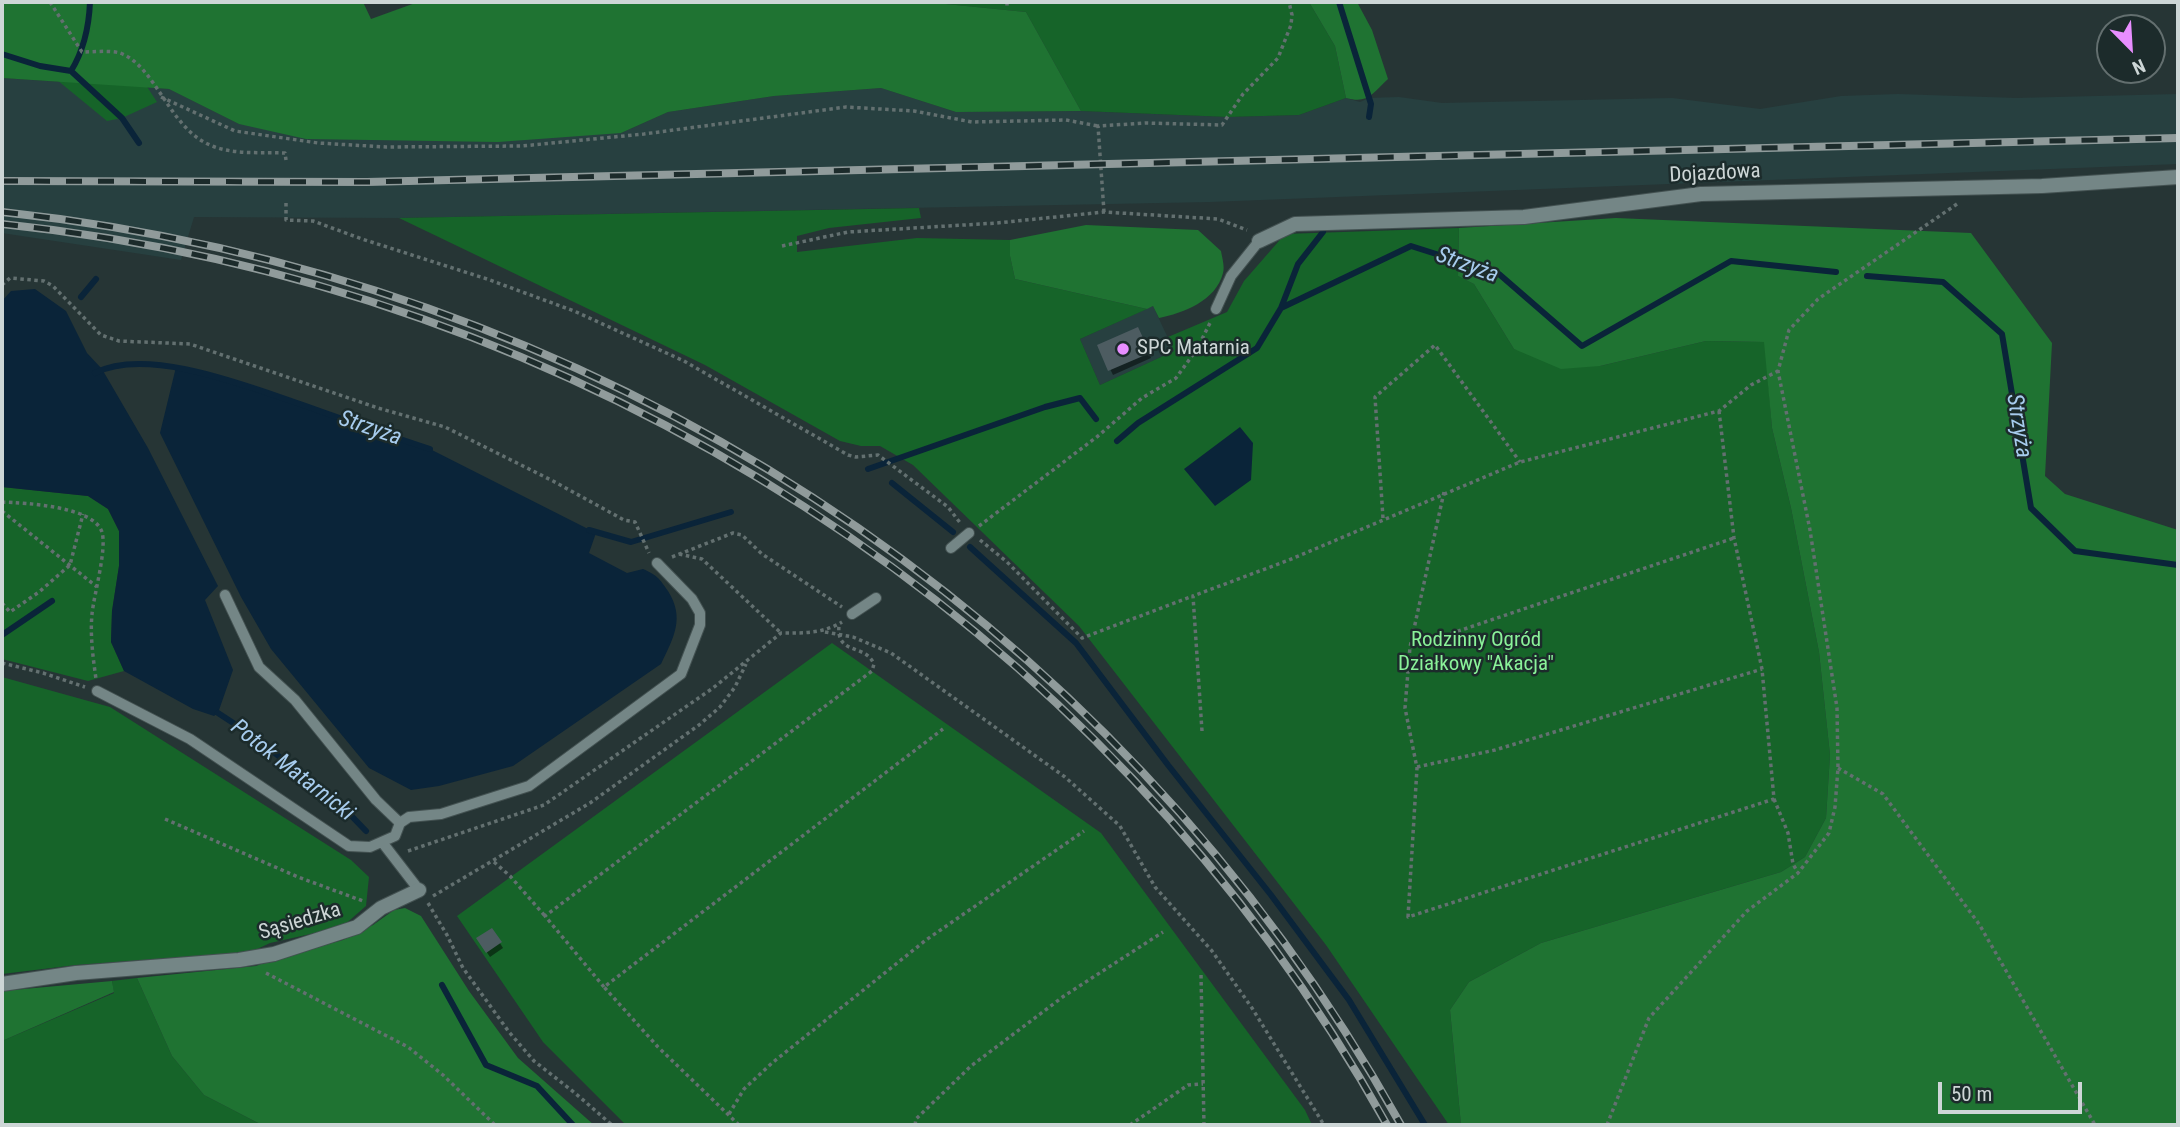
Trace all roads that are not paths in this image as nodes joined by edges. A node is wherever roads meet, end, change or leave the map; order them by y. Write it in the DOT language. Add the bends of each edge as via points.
graph roads {
  1 [pos="2178,177"];
  2 [pos="1259,240"];
  3 [pos="1216,309"];
  4 [pos="969,533"];
  5 [pos="951,548"];
  6 [pos="654,560"];
  7 [pos="225,595"];
  8 [pos="876,598"];
  9 [pos="852,614"];
  10 [pos="97,691"];
  11 [pos="400,823"];
  12 [pos="382,842"];
  13 [pos="422,895"];
  14 [pos="2,984"];
  1 -- 2 [label="street, Dojazdowa" via="2042,186 1701,194 1524,217 1295,224"];
  2 -- 3 [label="lane" via="1231,276"];
  4 -- 5 [label="lane"];
  6 -- 11 [label="lane" via="700,613 700,625 681,674 529,786 441,814 408,817"];
  7 -- 11 [label="lane" via="259,667 295,700"];
  8 -- 9 [label="lane"];
  10 -- 12 [label="lane" via="190,739 349,846 360,849"];
  11 -- 12 [label="lane" via="395,836"];
  12 -- 13 [label="lane"];
  13 -- 14 [label="street, Sąsiedzka" via="382,908 340,934 274,954"];
}
